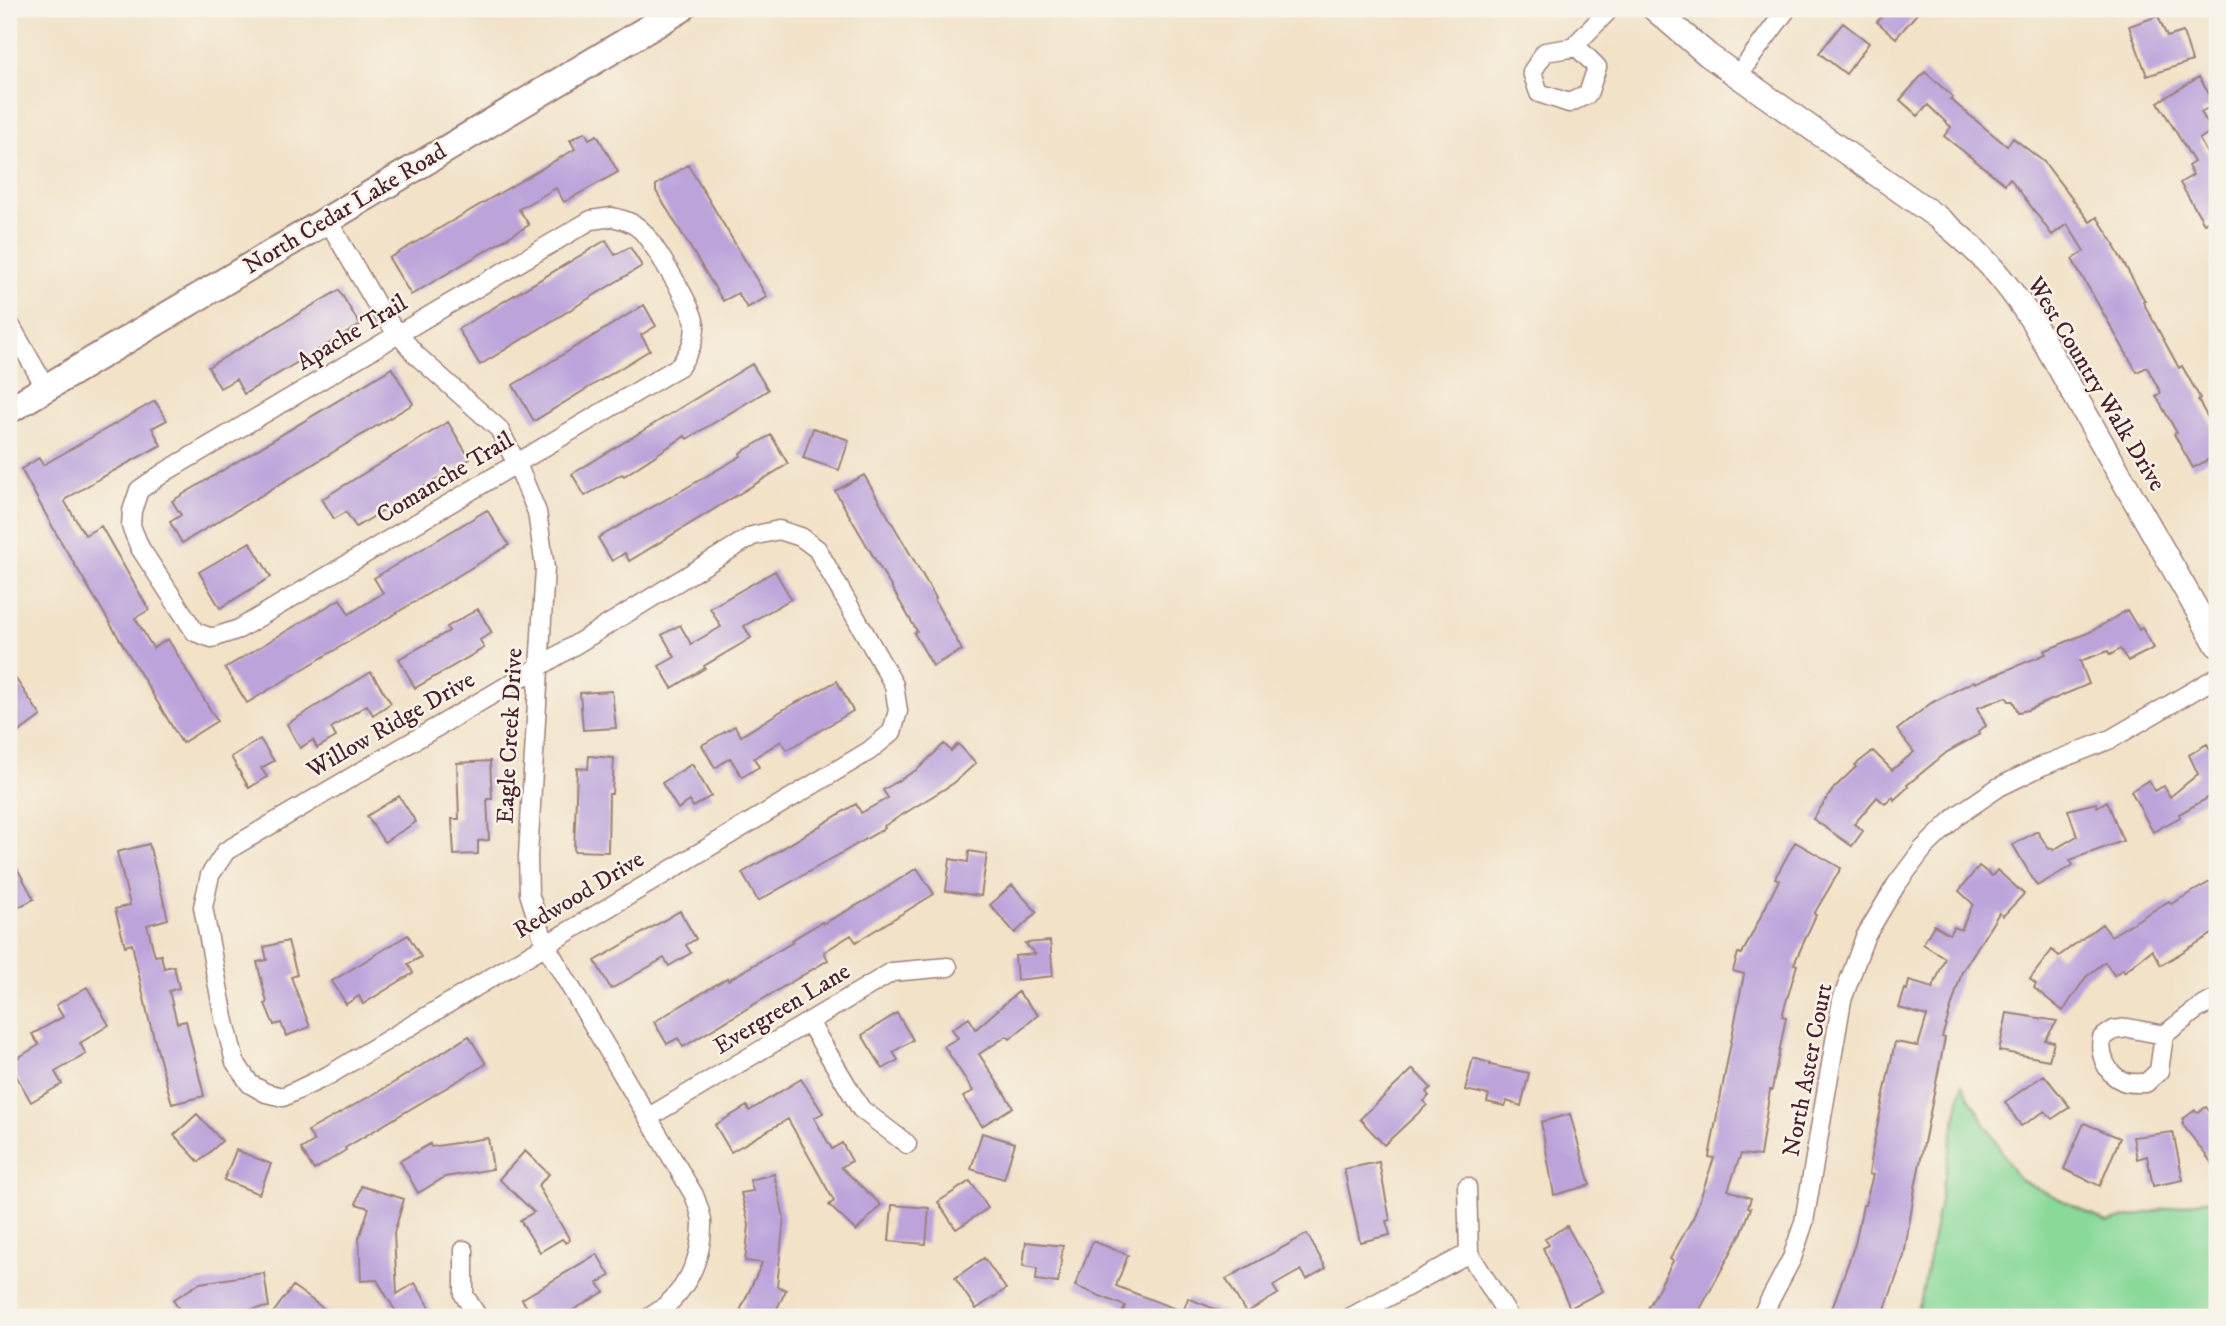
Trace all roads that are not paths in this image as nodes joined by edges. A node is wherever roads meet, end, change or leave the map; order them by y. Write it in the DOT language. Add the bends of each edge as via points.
graph roads {
  1 [pos="681,9"];
  2 [pos="1610,9"];
  3 [pos="1654,9"];
  4 [pos="1787,9"];
  5 [pos="1577,47"];
  6 [pos="1738,75"];
  7 [pos="327,219"];
  8 [pos="9,323"];
  9 [pos="399,334"];
  10 [pos="692,347"];
  11 [pos="46,388"];
  12 [pos="9,410"];
  13 [pos="517,464"];
  14 [pos="212,638"];
  15 [pos="2217,645"];
  16 [pos="539,667"];
  17 [pos="2217,677"];
  18 [pos="898,711"];
  19 [pos="545,944"];
  20 [pos="948,967"];
  21 [pos="2217,998"];
  22 [pos="809,1022"];
  23 [pos="2164,1035"];
  24 [pos="266,1093"];
  25 [pos="649,1117"];
  26 [pos="907,1144"];
  27 [pos="1467,1187"];
  28 [pos="464,1250"];
  29 [pos="1469,1253"];
  30 [pos="478,1317"];
  31 [pos="650,1317"];
  32 [pos="1351,1317"];
  33 [pos="1509,1317"];
  34 [pos="1761,1317"];
  1 -- 7 [label="main road, North Cedar Lake Road"];
  2 -- 5 [label="street"];
  3 -- 6 [label="street, West Country Walk Drive"];
  4 -- 6 [label="street"];
  6 -- 15 [label="street, West Country Walk Drive" via="1971,243 2004,280 2033,321"];
  7 -- 9 [label="street, Eagle Creek Drive" via="382,314"];
  7 -- 11 [label="main road, North Cedar Lake Road"];
  8 -- 11 [label="street"];
  9 -- 10 [label="street, Apache Trail" via="591,220 612,217 630,221 643,231 687,301 696,323"];
  9 -- 13 [label="street, Eagle Creek Drive" via="416,355 499,429"];
  9 -- 14 [label="street, Apache Trail" via="139,490 131,526 140,548 195,632"];
  10 -- 13 [label="street, Comanche Trail" via="680,366"];
  11 -- 12 [label="main road, North Cedar Lake Road"];
  13 -- 14 [label="street, Comanche Trail" via="239,629"];
  13 -- 16 [label="street, Eagle Creek Drive" via="537,512 545,568"];
  16 -- 18 [label="street, Willow Ridge Drive" via="752,536 779,530 801,537 817,549 888,673"];
  16 -- 19 [label="street, Eagle Creek Drive" via="528,856 529,893"];
  16 -- 24 [label="street, Willow Ridge Drive" via="226,851 210,876 203,906 235,1062 250,1084"];
  17 -- 34 [label="street, North Aster Court" via="2110,739 1999,787 1958,815 1896,884 1865,937 1842,1000 1804,1222 1792,1258"];
  18 -- 19 [label="street, Redwood Drive" via="892,732 869,751"];
  19 -- 24 [label="street, Redwood Drive" via="329,1075 283,1097"];
  19 -- 25 [label="street, Eagle Creek Drive"];
  20 -- 22 [label="street, Evergreen Lane" via="892,972"];
  21 -- 23 [label="street"];
  22 -- 25 [label="street, Evergreen Lane"];
  22 -- 26 [label="street" via="861,1109"];
  25 -- 31 [label="street, Eagle Creek Drive" via="694,1195 702,1219 699,1251 687,1283 665,1308"];
  27 -- 29 [label="street"];
  28 -- 30 [label="street" via="464,1295"];
  29 -- 32 [label="street"];
  29 -- 33 [label="street"];
}
